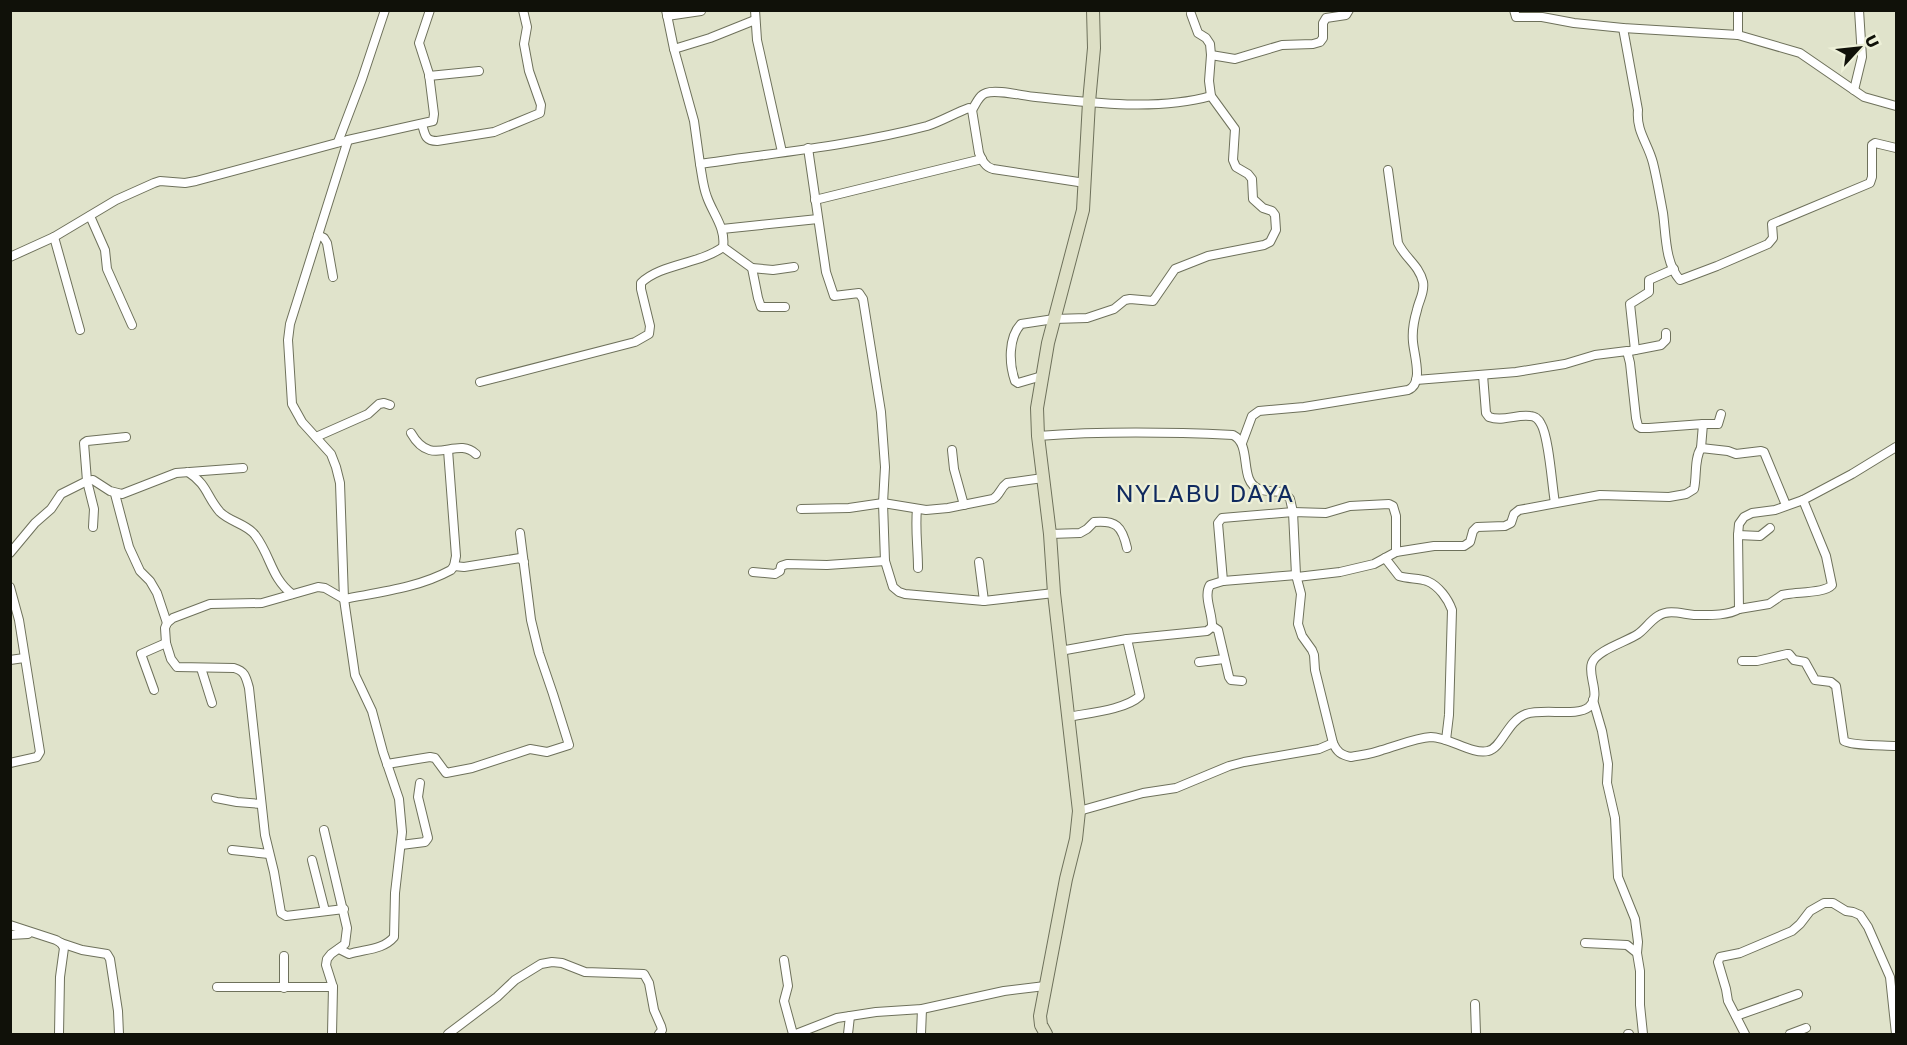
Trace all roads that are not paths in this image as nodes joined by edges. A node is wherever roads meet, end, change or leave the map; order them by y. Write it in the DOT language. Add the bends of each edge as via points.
graph roads {
  1 [pos="385,10"];
  2 [pos="430,10"];
  3 [pos="523,10"];
  4 [pos="755,10"];
  5 [pos="1093,10"];
  6 [pos="1349,10"];
  7 [pos="1514,10"];
  8 [pos="1738,10"];
  9 [pos="1859,10"];
  10 [pos="701,11"];
  11 [pos="666,13"];
  12 [pos="1191,14"];
  13 [pos="755,20"];
  14 [pos="1623,28"];
  15 [pos="1737,35"];
  16 [pos="674,49"];
  17 [pos="1211,55"];
  18 [pos="479,71"];
  19 [pos="429,76"];
  20 [pos="1854,90"];
  21 [pos="1211,96"];
  22 [pos="1089,102"];
  23 [pos="1896,105"];
  24 [pos="972,110"];
  25 [pos="422,124"];
  26 [pos="348,140"];
  27 [pos="338,142"];
  28 [pos="808,148"];
  29 [pos="1896,148"];
  30 [pos="782,152"];
  31 [pos="982,159"];
  32 [pos="700,164"];
  33 [pos="1388,170"];
  34 [pos="1085,183"];
  35 [pos="815,200"];
  36 [pos="90,216"];
  37 [pos="818,219"];
  38 [pos="722,229"];
  39 [pos="318,235"];
  40 [pos="54,237"];
  41 [pos="723,247"];
  42 [pos="10,257"];
  43 [pos="794,267"];
  44 [pos="752,268"];
  45 [pos="1674,269"];
  46 [pos="333,277"];
  47 [pos="785,307"];
  48 [pos="1054,319"];
  49 [pos="132,325"];
  50 [pos="80,330"];
  51 [pos="1666,333"];
  52 [pos="1631,351"];
  53 [pos="1483,375"];
  54 [pos="1042,376"];
  55 [pos="1416,380"];
  56 [pos="480,382"];
  57 [pos="390,405"];
  58 [pos="1720,414"];
  59 [pos="1703,424"];
  60 [pos="411,433"];
  61 [pos="1038,436"];
  62 [pos="126,437"];
  63 [pos="316,437"];
  64 [pos="1242,444"];
  65 [pos="1896,447"];
  66 [pos="1701,448"];
  67 [pos="447,450"];
  68 [pos="952,450"];
  69 [pos="476,454"];
  70 [pos="243,468"];
  71 [pos="187,472"];
  72 [pos="1042,478"];
  73 [pos="87,482"];
  74 [pos="115,494"];
  75 [pos="1803,501"];
  76 [pos="883,503"];
  77 [pos="1555,503"];
  78 [pos="964,505"];
  79 [pos="1786,505"];
  80 [pos="801,509"];
  81 [pos="917,509"];
  82 [pos="1293,512"];
  83 [pos="93,527"];
  84 [pos="1770,528"];
  85 [pos="520,533"];
  86 [pos="1050,534"];
  87 [pos="1738,536"];
  88 [pos="1128,548"];
  89 [pos="1396,552"];
  90 [pos="10,553"];
  91 [pos="1385,558"];
  92 [pos="885,561"];
  93 [pos="524,562"];
  94 [pos="979,562"];
  95 [pos="454,566"];
  96 [pos="918,568"];
  97 [pos="753,572"];
  98 [pos="1296,576"];
  99 [pos="1223,581"];
  100 [pos="10,587"];
  101 [pos="1054,593"];
  102 [pos="292,594"];
  103 [pos="344,599"];
  104 [pos="984,601"];
  105 [pos="1739,609"];
  106 [pos="167,623"];
  107 [pos="1212,626"];
  108 [pos="1127,639"];
  109 [pos="166,643"];
  110 [pos="1060,651"];
  111 [pos="24,658"];
  112 [pos="1224,659"];
  113 [pos="10,660"];
  114 [pos="1742,661"];
  115 [pos="1199,662"];
  116 [pos="201,668"];
  117 [pos="1242,681"];
  118 [pos="154,690"];
  119 [pos="1593,700"];
  120 [pos="212,703"];
  121 [pos="1068,717"];
  122 [pos="1446,740"];
  123 [pos="1333,743"];
  124 [pos="1896,746"];
  125 [pos="10,763"];
  126 [pos="387,764"];
  127 [pos="420,783"];
  128 [pos="216,798"];
  129 [pos="261,804"];
  130 [pos="1079,811"];
  131 [pos="324,830"];
  132 [pos="401,845"];
  133 [pos="232,850"];
  134 [pos="269,854"];
  135 [pos="312,860"];
  136 [pos="344,909"];
  137 [pos="325,911"];
  138 [pos="10,925"];
  139 [pos="32,934"];
  140 [pos="10,935"];
  141 [pos="1585,943"];
  142 [pos="61,944"];
  143 [pos="339,949"];
  144 [pos="1637,953"];
  145 [pos="285,956"];
  146 [pos="784,960"];
  147 [pos="1893,976"];
  148 [pos="1045,986"];
  149 [pos="217,987"];
  150 [pos="333,987"];
  151 [pos="284,988"];
  152 [pos="1798,994"];
  153 [pos="1475,1004"];
  154 [pos="922,1009"];
  155 [pos="850,1016"];
  156 [pos="1736,1016"];
  157 [pos="1806,1028"];
  158 [pos="59,1035"];
  159 [pos="119,1035"];
  160 [pos="332,1035"];
  161 [pos="447,1035"];
  162 [pos="659,1035"];
  163 [pos="795,1035"];
  164 [pos="848,1035"];
  165 [pos="921,1035"];
  166 [pos="1046,1035"];
  167 [pos="1476,1035"];
  168 [pos="1643,1035"];
  169 [pos="1744,1035"];
  170 [pos="1790,1035"];
  171 [pos="1896,1035"];
  1 -- 27 [label="street"];
  2 -- 19 [label="street" via="419,43"];
  3 -- 25 [label="street" via="527,27 524,44 540,113 494,132 437,141 426,138"];
  4 -- 13 [label="street"];
  5 -- 22 [label="street"];
  6 -- 17 [label="street" via="1346,15 1326,18 1320,42 1282,45 1235,58"];
  7 -- 14 [label="street" via="1516,17"];
  8 -- 15 [label="street"];
  9 -- 20 [label="street" via="1862,57"];
  10 -- 11 [label="street"];
  11 -- 16 [label="street"];
  12 -- 17 [label="street" via="1198,33 1209,44"];
  13 -- 16 [label="street"];
  13 -- 30 [label="street"];
  14 -- 15 [label="street"];
  14 -- 45 [label="street" via="1638,110 1636,120 1653,164 1667,251"];
  15 -- 20 [label="street" via="1800,53"];
  16 -- 32 [label="street" via="694,121"];
  17 -- 21 [label="street"];
  18 -- 19 [label="street"];
  19 -- 25 [label="street" via="434,118"];
  20 -- 23 [label="street" via="1864,98"];
  21 -- 22 [label="street" via="1169,103"];
  21 -- 48 [label="street" via="1233,123 1233,160 1252,179 1253,199 1275,216 1273,238 1264,245 1208,256 1174,269 1153,302 1130,299 1087,318"];
  22 -- 24 [label="street" via="990,92 981,95"];
  22 -- 34 [label="street"];
  24 -- 28 [label="street" via="968,108 927,126"];
  24 -- 31 [label="street"];
  25 -- 26 [label="street"];
  26 -- 27 [label="street"];
  26 -- 39 [label="street"];
  27 -- 36 [label="street" via="196,181 160,181"];
  28 -- 30 [label="street"];
  28 -- 35 [label="street"];
  29 -- 45 [label="street" via="1872,145 1870,183 1772,224 1773,238 1768,244 1685,279 1678,279"];
  30 -- 32 [label="street"];
  31 -- 34 [label="street" via="993,169"];
  31 -- 35 [label="street"];
  32 -- 38 [label="street" via="706,197"];
  33 -- 55 [label="street" via="1398,243 1418,268 1423,285 1413,332"];
  34 -- 48 [label="street" via="1079,230"];
  35 -- 37 [label="street"];
  36 -- 40 [label="street"];
  36 -- 49 [label="street"];
  37 -- 38 [label="street"];
  37 -- 76 [label="street" via="833,296 856,292 863,299 881,412"];
  38 -- 41 [label="street"];
  39 -- 46 [label="street" via="327,243"];
  39 -- 63 [label="street" via="288,340 292,404"];
  40 -- 42 [label="street"];
  40 -- 50 [label="street"];
  41 -- 44 [label="street"];
  41 -- 56 [label="street" via="641,284 650,331 635,342"];
  43 -- 44 [label="street"];
  44 -- 47 [label="street" via="761,307"];
  45 -- 52 [label="street" via="1651,279 1649,292 1630,304"];
  48 -- 54 [label="street"];
  48 -- 54 [label="street" via="1021,324 1013,335 1011,359 1016,381 1022,383"];
  51 -- 52 [label="street" via="1665,343"];
  52 -- 53 [label="street"];
  52 -- 59 [label="street" via="1638,426"];
  53 -- 55 [label="street"];
  53 -- 77 [label="street" via="1489,417 1534,416 1542,425"];
  54 -- 61 [label="street"];
  55 -- 64 [label="street" via="1408,390 1259,411 1252,417"];
  57 -- 63 [label="street" via="384,403"];
  58 -- 59 [label="street" via="1718,424"];
  59 -- 66 [label="street"];
  60 -- 67 [label="street" via="426,450"];
  61 -- 64 [label="street" via="1087,432 1233,435"];
  61 -- 72 [label="street"];
  62 -- 73 [label="street" via="84,443"];
  63 -- 103 [label="street" via="331,454 340,483"];
  64 -- 82 [label="street" via="1253,485 1260,490 1284,492"];
  65 -- 75 [label="street"];
  66 -- 77 [label="street" via="1694,489 1686,494 1600,495"];
  66 -- 79 [label="street" via="1736,454 1764,452"];
  67 -- 69 [label="street" via="469,450"];
  67 -- 95 [label="street"];
  68 -- 78 [label="street"];
  70 -- 71 [label="street"];
  71 -- 74 [label="street"];
  71 -- 102 [label="street" via="199,480 220,511 255,535 279,584"];
  72 -- 78 [label="street" via="1007,483 998,496"];
  72 -- 86 [label="street"];
  73 -- 74 [label="street" via="93,480"];
  73 -- 83 [label="street" via="94,509"];
  73 -- 90 [label="street" via="61,494"];
  74 -- 106 [label="street" via="129,547 140,571 157,593"];
  75 -- 79 [label="street"];
  75 -- 105 [label="street" via="1826,556 1832,585"];
  76 -- 80 [label="street"];
  76 -- 81 [label="street"];
  76 -- 92 [label="street"];
  77 -- 89 [label="street" via="1519,510 1505,526 1477,527 1464,546"];
  78 -- 81 [label="street"];
  79 -- 87 [label="street" via="1744,517"];
  81 -- 96 [label="street"];
  82 -- 89 [label="street" via="1326,513 1350,506 1390,504 1396,516"];
  82 -- 98 [label="street"];
  82 -- 99 [label="street" via="1220,519"];
  84 -- 87 [label="street" via="1760,536"];
  85 -- 93 [label="street"];
  86 -- 88 [label="street" via="1080,533 1094,522 1108,521 1123,534"];
  86 -- 101 [label="street"];
  87 -- 105 [label="street"];
  89 -- 91 [label="street"];
  91 -- 98 [label="street" via="1340,572"];
  91 -- 122 [label="street" via="1399,576 1429,582 1449,601 1452,610"];
  92 -- 97 [label="street" via="787,564 775,574"];
  92 -- 104 [label="street" via="893,587 899,592"];
  93 -- 95 [label="street" via="520,558"];
  93 -- 126 [label="street" via="531,620 568,746 547,752 530,749 446,774 430,757"];
  94 -- 104 [label="street"];
  95 -- 103 [label="street" via="421,583"];
  98 -- 99 [label="street"];
  98 -- 123 [label="street" via="1301,594 1299,629 1312,650"];
  99 -- 107 [label="street" via="1207,588"];
  100 -- 111 [label="street"];
  101 -- 104 [label="street"];
  101 -- 110 [label="street"];
  102 -- 103 [label="street" via="321,587"];
  102 -- 106 [label="street" via="262,603 210,604"];
  103 -- 126 [label="street" via="355,675 372,711"];
  105 -- 119 [label="street" via="1659,616 1639,634 1592,661"];
  106 -- 109 [label="street"];
  107 -- 108 [label="street" via="1207,631"];
  107 -- 112 [label="street" via="1218,630"];
  108 -- 110 [label="street"];
  108 -- 121 [label="street" via="1140,696 1121,706"];
  109 -- 116 [label="street" via="177,667"];
  109 -- 118 [label="street" via="141,654"];
  110 -- 121 [label="street"];
  111 -- 113 [label="street"];
  111 -- 125 [label="street" via="40,752 37,757"];
  112 -- 115 [label="street"];
  112 -- 117 [label="street" via="1229,677"];
  114 -- 124 [label="street" via="1789,654 1794,660 1805,662 1815,680 1835,684 1844,741"];
  116 -- 120 [label="street"];
  116 -- 129 [label="street" via="234,668 244,674 249,687"];
  119 -- 122 [label="street" via="1579,712 1525,714 1486,752"];
  119 -- 144 [label="street" via="1608,764 1618,877 1635,920"];
  121 -- 130 [label="street"];
  122 -- 123 [label="street" via="1429,737 1351,758 1342,756"];
  123 -- 130 [label="street" via="1228,766 1176,788"];
  126 -- 132 [label="street" via="399,799"];
  127 -- 132 [label="street" via="418,801 428,838 425,842"];
  128 -- 129 [label="street"];
  129 -- 134 [label="street"];
  130 -- 148 [label="street"];
  131 -- 136 [label="street"];
  132 -- 143 [label="street" via="394,937 381,947 351,954"];
  133 -- 134 [label="street"];
  134 -- 137 [label="street" via="282,915"];
  135 -- 137 [label="street"];
  136 -- 137 [label="street"];
  136 -- 143 [label="street" via="347,935"];
  138 -- 139 [label="street"];
  139 -- 140 [label="street"];
  139 -- 142 [label="street"];
  141 -- 144 [label="street" via="1627,945"];
  142 -- 158 [label="street" via="64,948"];
  142 -- 159 [label="street" via="107,954"];
  143 -- 150 [label="street" via="327,959"];
  144 -- 168 [label="street"];
  145 -- 151 [label="street"];
  146 -- 163 [label="street" via="788,986 784,1001"];
  147 -- 156 [label="street" via="1860,915 1824,903 1810,911 1792,931 1740,953 1720,957 1728,1001"];
  147 -- 171 [label="street"];
  148 -- 154 [label="street"];
  148 -- 166 [label="street" via="1040,1016"];
  149 -- 151 [label="street"];
  150 -- 151 [label="street"];
  150 -- 160 [label="street"];
  152 -- 156 [label="street"];
  153 -- 167 [label="street"];
  154 -- 155 [label="street"];
  154 -- 165 [label="street"];
  155 -- 163 [label="street" via="825,1021"];
  155 -- 164 [label="street"];
  156 -- 169 [label="street"];
  157 -- 170 [label="street"];
  161 -- 162 [label="street" via="515,980 541,964 552,962 585,972 644,974 662,1026"];
}
